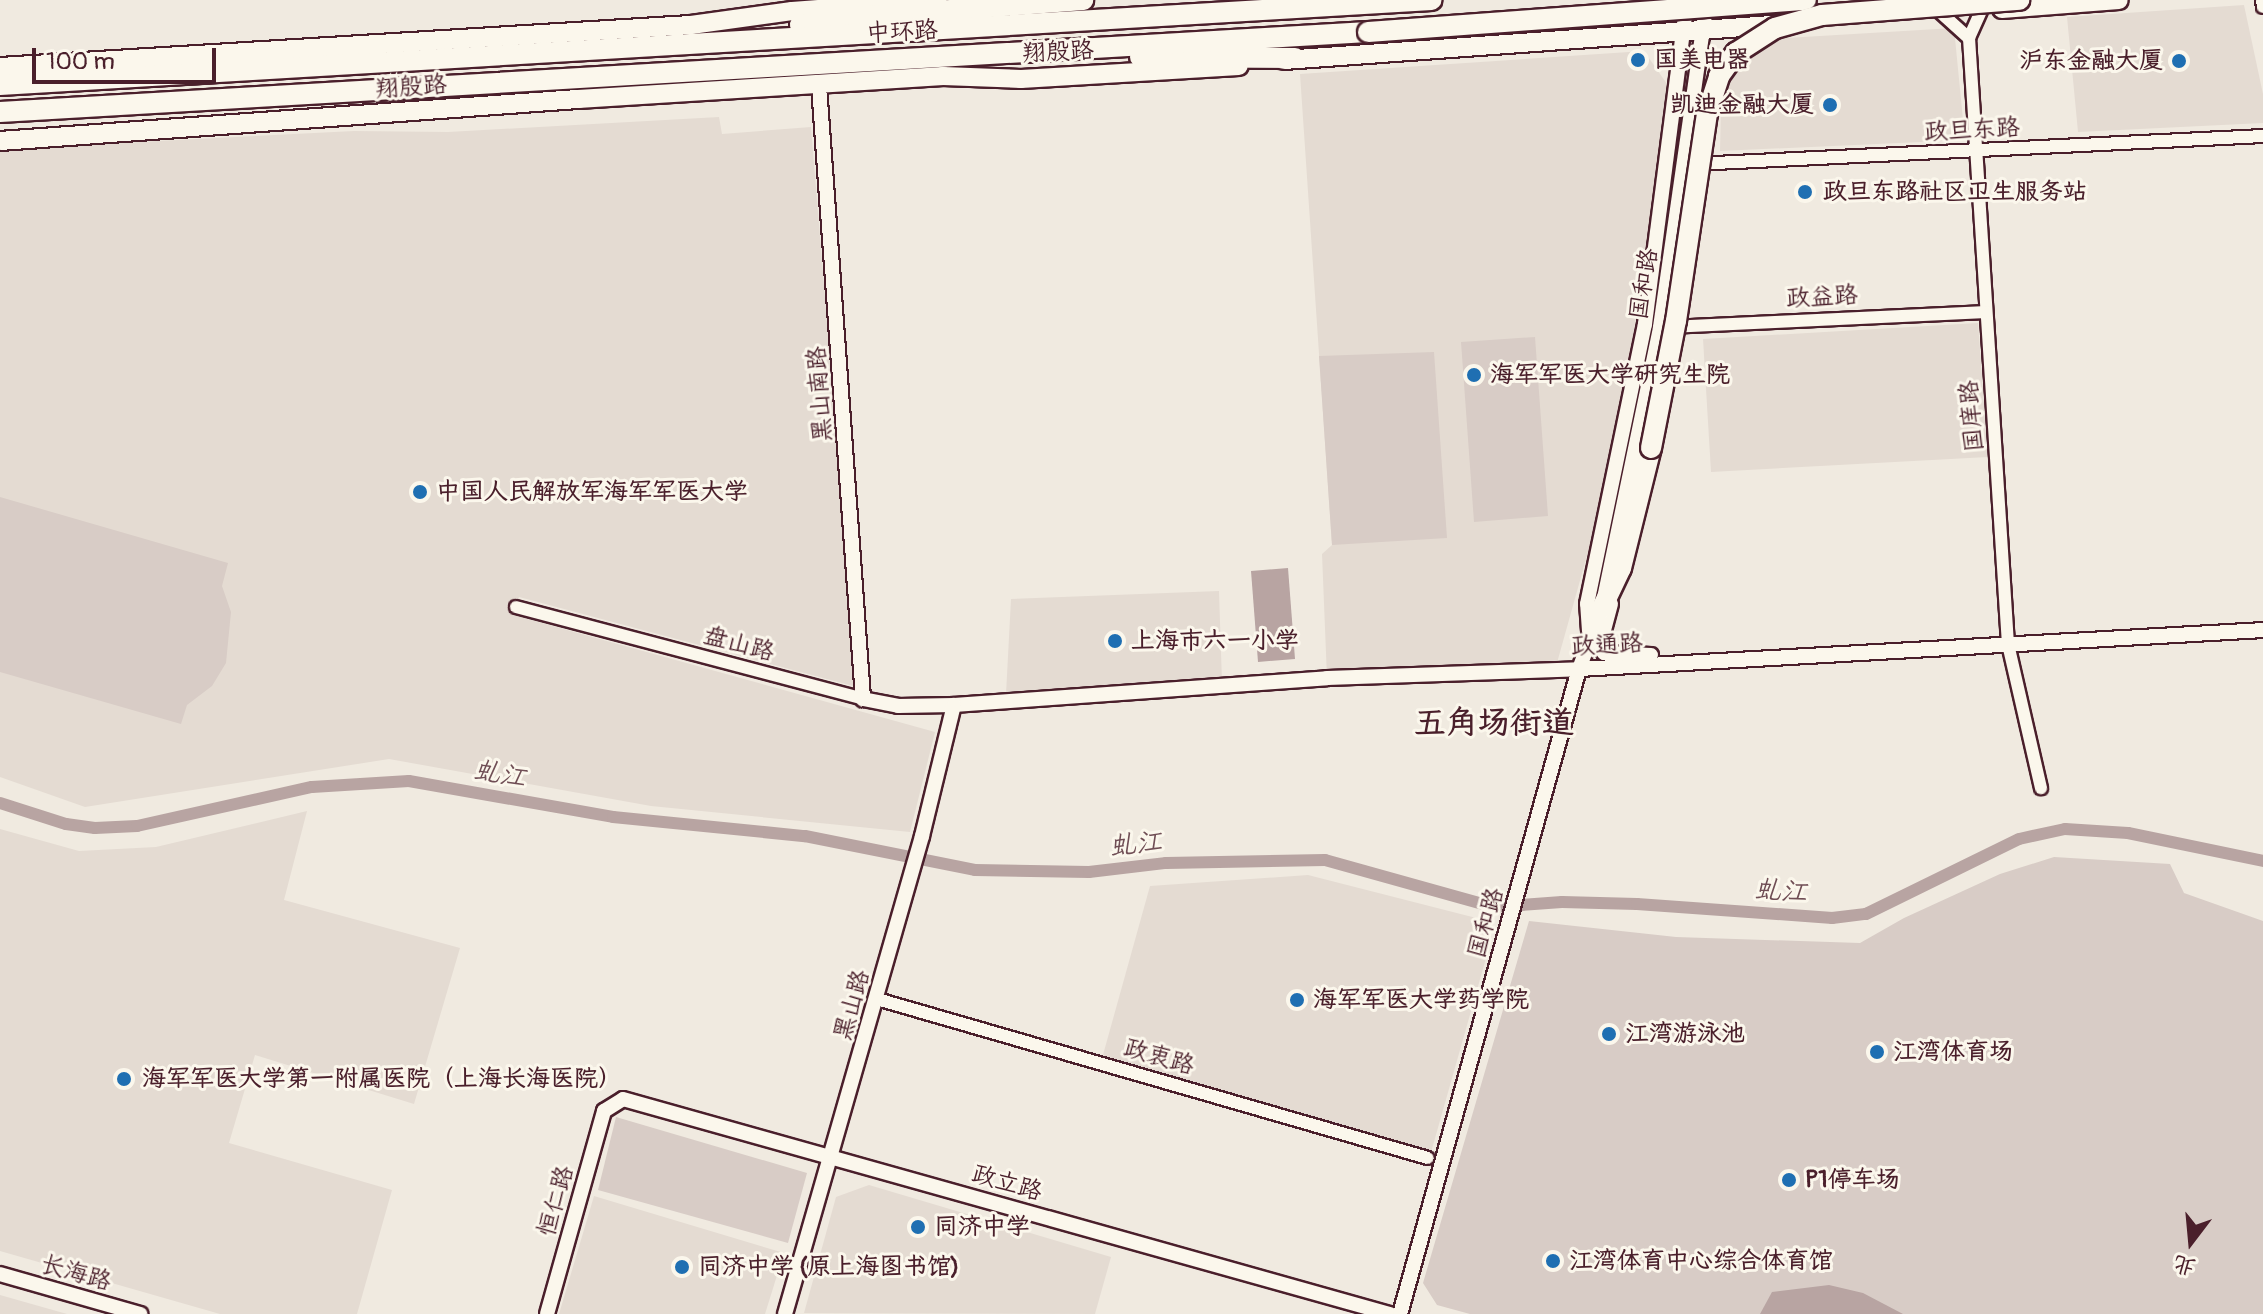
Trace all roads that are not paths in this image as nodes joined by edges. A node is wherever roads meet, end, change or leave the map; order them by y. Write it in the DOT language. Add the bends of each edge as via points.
graph roads {
  1 [pos="938,0"];
  2 [pos="1083,0"];
  3 [pos="1431,0"];
  4 [pos="1687,0"];
  5 [pos="1707,0"];
  6 [pos="1806,0"];
  7 [pos="2019,0"];
  8 [pos="2119,0"];
  9 [pos="2262,0"];
  10 [pos="2263,7"];
  11 [pos="1981,11"];
  12 [pos="1941,13"];
  13 [pos="1704,29"];
  14 [pos="1684,31"];
  15 [pos="1969,38"];
  16 [pos="681,43"];
  17 [pos="940,56"];
  18 [pos="1295,58"];
  19 [pos="0,67"];
  20 [pos="0,85"];
  21 [pos="819,86"];
  22 [pos="0,112"];
  23 [pos="2263,136"];
  24 [pos="0,141"];
  25 [pos="1979,152"];
  26 [pos="1683,164"];
  27 [pos="1986,312"];
  28 [pos="1660,327"];
  29 [pos="1621,568"];
  30 [pos="516,607"];
  31 [pos="1602,608"];
  32 [pos="2263,630"];
  33 [pos="1589,636"];
  34 [pos="2008,644"];
  35 [pos="1731,659"];
  36 [pos="1579,669"];
  37 [pos="863,699"];
  38 [pos="954,705"];
  39 [pos="2041,788"];
  40 [pos="877,999"];
  41 [pos="612,1104"];
  42 [pos="832,1156"];
  43 [pos="1428,1158"];
  44 [pos="0,1274"];
  45 [pos="140,1314"];
  46 [pos="547,1314"];
  47 [pos="785,1314"];
  48 [pos="1390,1314"];
  49 [pos="1400,1314"];
  1 -- 19 [label="main road, 翔殷路" via="691,25"];
  2 -- 16 [label="highway" via="844,18"];
  3 -- 16 [label="highway, 中环路"];
  4 -- 14 [label="street, 国和路"];
  5 -- 13 [label="street, 国和路"];
  6 -- 17 [label="highway, 中环路, bridge"];
  7 -- 29 [label="highway, bridge" via="1822,15 1761,35 1727,63 1707,114 1676,321"];
  8 -- 11 [label="main road, 翔殷路"];
  9 -- 10 [label="street"];
  11 -- 12 [label="main road, 翔殷路"];
  11 -- 15 [label="street, 国庠路"];
  12 -- 13 [label="main road, 翔殷路"];
  12 -- 15 [label="street"];
  13 -- 14 [label="main road, 翔殷路"];
  13 -- 26 [label="street, 国和路"];
  14 -- 18 [label="main road, 翔殷路"];
  14 -- 33 [label="street, 国和路" via="1645,324 1587,604"];
  15 -- 25 [label="street, 国庠路"];
  16 -- 20 [label="highway, 中环路"];
  17 -- 18 [label="highway"];
  17 -- 22 [label="highway, 中环路"];
  18 -- 21 [label="main road, 翔殷路" via="1036,78 943,76"];
  21 -- 24 [label="main road, 翔殷路"];
  21 -- 37 [label="street, 黑山南路"];
  23 -- 25 [label="street, 政旦东路"];
  25 -- 26 [label="street, 政旦东路"];
  25 -- 27 [label="street, 国庠路"];
  26 -- 28 [label="street, 国和路"];
  27 -- 28 [label="street, 政益路"];
  27 -- 34 [label="street, 国庠路"];
  28 -- 31 [label="street, 国和路"];
  29 -- 31 [label="highway"];
  29 -- 35 [label="street" via="1600,645 1604,653 1714,653"];
  30 -- 37 [label="street, 盘山路"];
  31 -- 33 [label="street, 国和路"];
  32 -- 34 [label="street, 政通路"];
  33 -- 36 [label="street, 国和路"];
  34 -- 35 [label="street, 政通路"];
  34 -- 39 [label="street, 国庠路"];
  35 -- 36 [label="street, 政通路"];
  36 -- 38 [label="street, 政通路" via="1327,678"];
  36 -- 49 [label="street, 国和路"];
  37 -- 38 [label="street, 盘山路" via="898,706"];
  38 -- 40 [label="street, 黑山路"];
  40 -- 42 [label="street, 黑山路"];
  40 -- 43 [label="street, 政衷路"];
  41 -- 42 [label="street, 政立路" via="623,1099"];
  41 -- 46 [label="street, 恒仁路" via="604,1111"];
  42 -- 47 [label="street, 黑山路"];
  42 -- 48 [label="street, 政立路"];
  44 -- 45 [label="street, 长海路"];
}
